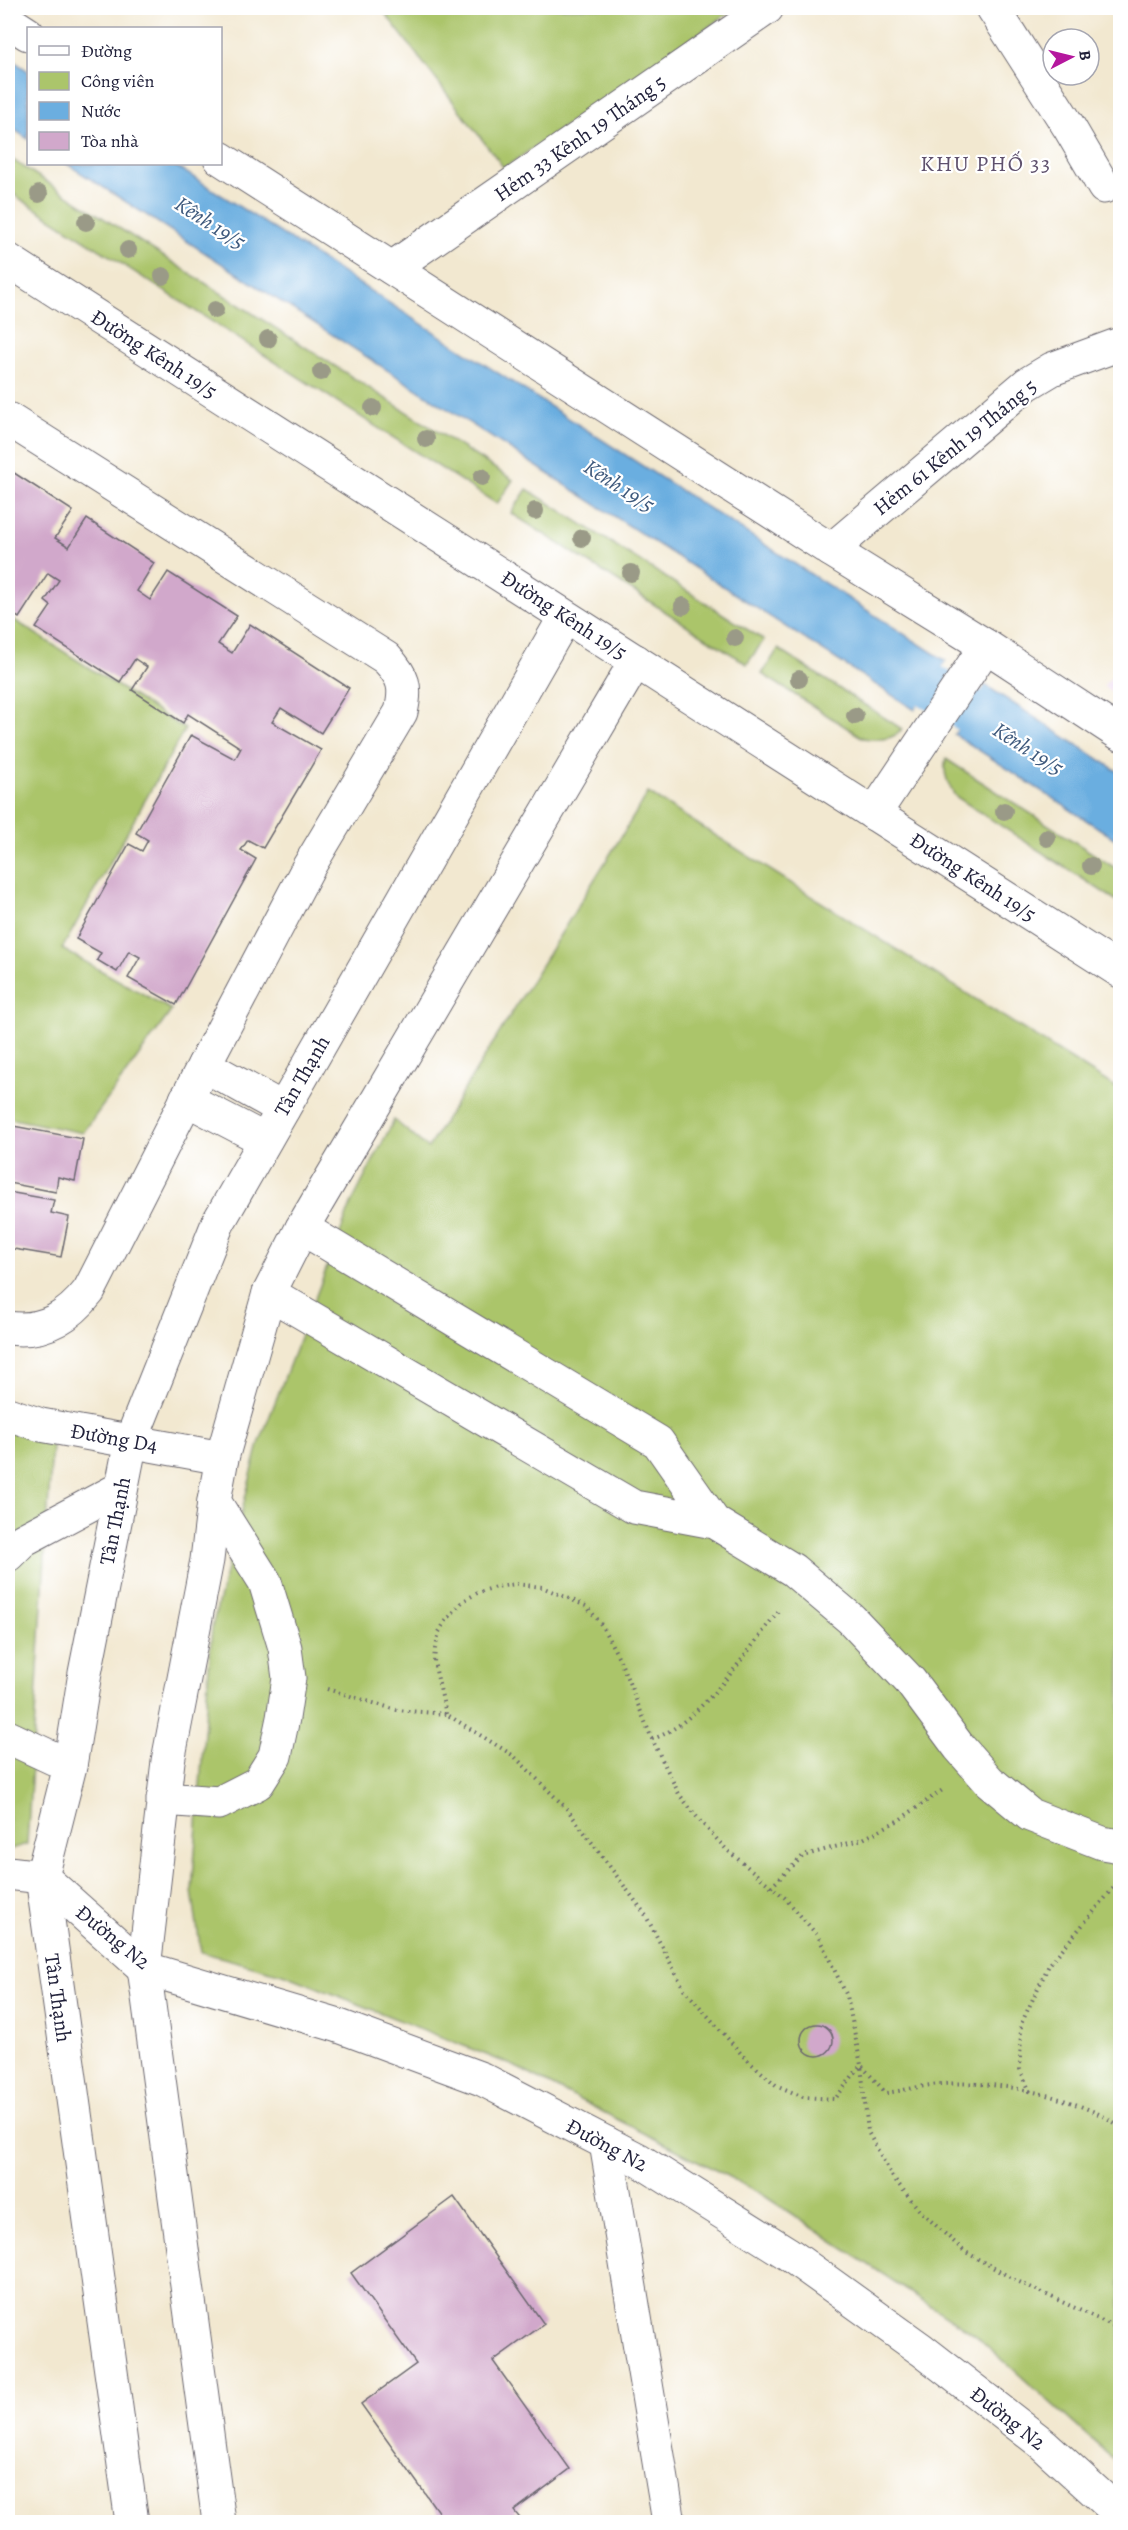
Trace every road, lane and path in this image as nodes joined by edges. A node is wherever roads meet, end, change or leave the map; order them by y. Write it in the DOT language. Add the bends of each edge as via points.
graph roads {
  1 [pos="767,8"];
  2 [pos="993,8"];
  3 [pos="8,21"];
  4 [pos="27,33"];
  5 [pos="222,159"];
  6 [pos="1104,187"];
  7 [pos="8,260"];
  8 [pos="392,268"];
  9 [pos="1120,344"];
  10 [pos="8,419"];
  11 [pos="831,550"];
  12 [pos="566,617"];
  13 [pos="986,646"];
  14 [pos="636,661"];
  15 [pos="1120,734"];
  16 [pos="874,814"];
  17 [pos="1120,971"];
  18 [pos="204,1065"];
  19 [pos="186,1099"];
  20 [pos="283,1109"];
  21 [pos="265,1140"];
  22 [pos="302,1228"];
  23 [pos="269,1293"];
  24 [pos="8,1328"];
  25 [pos="8,1414"];
  26 [pos="130,1441"];
  27 [pos="222,1458"];
  28 [pos="121,1488"];
  29 [pos="213,1501"];
  30 [pos="714,1522"];
  31 [pos="8,1555"];
  32 [pos="803,1578"];
  33 [pos="289,1678"];
  34 [pos="446,1714"];
  35 [pos="8,1737"];
  36 [pos="652,1739"];
  37 [pos="70,1766"];
  38 [pos="976,1766"];
  39 [pos="163,1799"];
  40 [pos="1120,1846"];
  41 [pos="8,1874"];
  42 [pos="42,1877"];
  43 [pos="1120,1880"];
  44 [pos="771,1887"];
  45 [pos="144,1968"];
  46 [pos="861,2065"];
  47 [pos="1030,2092"];
  48 [pos="1120,2126"];
  49 [pos="606,2144"];
  50 [pos="1120,2329"];
  51 [pos="1120,2514"];
  52 [pos="132,2523"];
  53 [pos="219,2523"];
  54 [pos="669,2523"];
  1 -- 8 [label="street, Hẻm 33 Kênh 19 Tháng 5"];
  2 -- 6 [label="street"];
  3 -- 4 [label="street"];
  5 -- 8 [label="street"];
  7 -- 12 [label="street, Đường Kênh 19/5"];
  8 -- 11 [label="street"];
  9 -- 11 [label="street, Hẻm 61 Kênh 19 Tháng 5" via="1052,369 1027,384"];
  10 -- 18 [label="street" via="387,658 400,672 405,694 401,712 308,868"];
  11 -- 13 [label="street"];
  12 -- 14 [label="street, Đường Kênh 19/5"];
  12 -- 20 [label="street, Tân Thạnh"];
  13 -- 15 [label="street"];
  13 -- 16 [label="street"];
  14 -- 16 [label="street, Đường Kênh 19/5"];
  14 -- 22 [label="street"];
  16 -- 17 [label="street, Đường Kênh 19/5"];
  18 -- 19 [label="street"];
  18 -- 20 [label="street"];
  19 -- 21 [label="street"];
  19 -- 24 [label="street" via="89,1292 57,1322 35,1328"];
  20 -- 21 [label="street, Tân Thạnh"];
  21 -- 26 [label="street, Tân Thạnh" via="218,1223"];
  22 -- 23 [label="street"];
  22 -- 30 [label="street" via="658,1442"];
  23 -- 27 [label="street"];
  23 -- 30 [label="street" via="634,1507"];
  25 -- 26 [label="street, Đường D4" via="41,1425"];
  26 -- 27 [label="street, Đường D4"];
  26 -- 28 [label="street, Tân Thạnh"];
  27 -- 29 [label="street"];
  28 -- 31 [label="street" via="23,1540"];
  28 -- 37 [label="street, Tân Thạnh"];
  29 -- 33 [label="street" via="265,1582 285,1648"];
  29 -- 39 [label="street" via="207,1560"];
  30 -- 32 [label="street"];
  32 -- 36 [label="path" via="692,1715 664,1736"];
  32 -- 38 [label="street" via="851,1619 910,1681"];
  33 -- 34 [label="path" via="397,1710"];
  33 -- 39 [label="street" via="275,1756 258,1783 219,1803"];
  34 -- 36 [label="path" via="434,1662 439,1632 463,1602 479,1592 516,1584 542,1587 586,1606 599,1622 619,1658"];
  34 -- 46 [label="path" via="514,1756 567,1809 645,1914 684,1989 744,2058 776,2085 803,2097 835,2099"];
  35 -- 37 [label="street"];
  36 -- 44 [label="path" via="679,1794 699,1821"];
  37 -- 42 [label="street, Tân Thạnh"];
  38 -- 40 [label="street" via="1030,1815 1102,1843"];
  38 -- 44 [label="path" via="899,1820 872,1834 803,1856"];
  39 -- 45 [label="street"];
  41 -- 42 [label="street"];
  42 -- 45 [label="street, Đường N2"];
  42 -- 52 [label="street, Tân Thạnh"];
  43 -- 47 [label="path" via="1049,1965 1021,2024 1020,2069"];
  44 -- 46 [label="path" via="818,1935 847,1996"];
  45 -- 49 [label="street, Đường N2" via="339,2026 482,2079"];
  45 -- 53 [label="street"];
  46 -- 47 [label="path" via="886,2093 959,2084"];
  46 -- 50 [label="path" via="868,2132 892,2176 920,2211 964,2251 1015,2280"];
  47 -- 48 [label="path" via="1102,2114"];
  49 -- 51 [label="street, Đường N2" via="639,2160 787,2253 913,2343 1043,2444"];
  49 -- 54 [label="street"];
}
